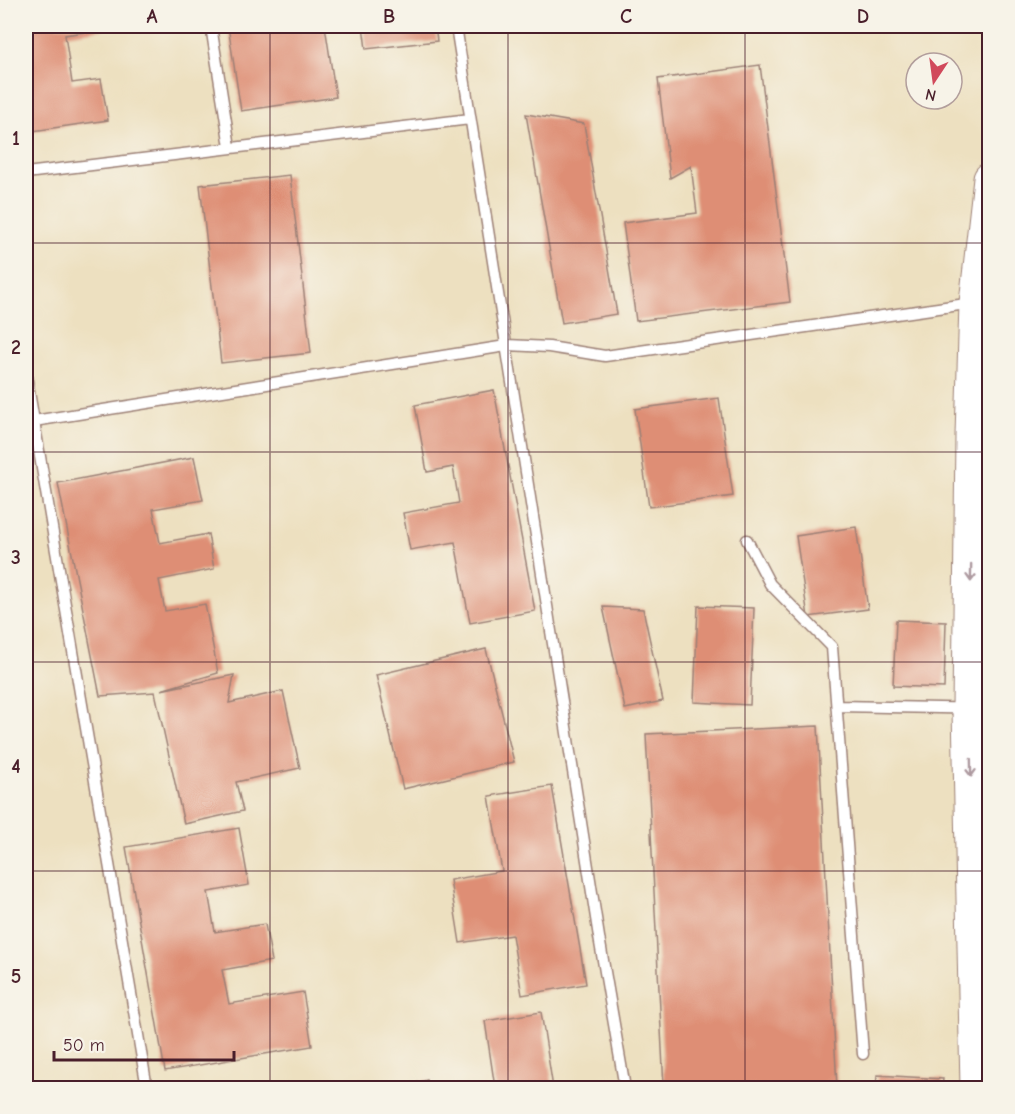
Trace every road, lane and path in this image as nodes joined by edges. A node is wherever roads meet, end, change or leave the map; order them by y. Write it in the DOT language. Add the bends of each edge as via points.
graph roads {
  1 [pos="211,26"];
  2 [pos="456,26"];
  3 [pos="470,119"];
  4 [pos="230,147"];
  5 [pos="26,173"];
  6 [pos="990,179"];
  7 [pos="983,302"];
  8 [pos="506,346"];
  9 [pos="26,374"];
  10 [pos="34,421"];
  11 [pos="747,540"];
  12 [pos="838,706"];
  13 [pos="980,709"];
  14 [pos="863,1054"];
  15 [pos="147,1089"];
  16 [pos="625,1089"];
  17 [pos="977,1089"];
  1 -- 4 [label="lane"];
  2 -- 3 [label="lane"];
  3 -- 4 [label="lane"];
  3 -- 8 [label="lane"];
  4 -- 5 [label="lane"];
  6 -- 7 [label="highway"];
  7 -- 8 [label="lane" via="605,356 549,347"];
  7 -- 13 [label="highway, one-way" via="976,508"];
  8 -- 10 [label="lane"];
  8 -- 16 [label="lane"];
  9 -- 10 [label="lane"];
  10 -- 15 [label="lane"];
  11 -- 12 [label="lane" via="770,584 832,647"];
  12 -- 13 [label="lane"];
  12 -- 14 [label="lane"];
  13 -- 17 [label="highway, one-way"];
}
